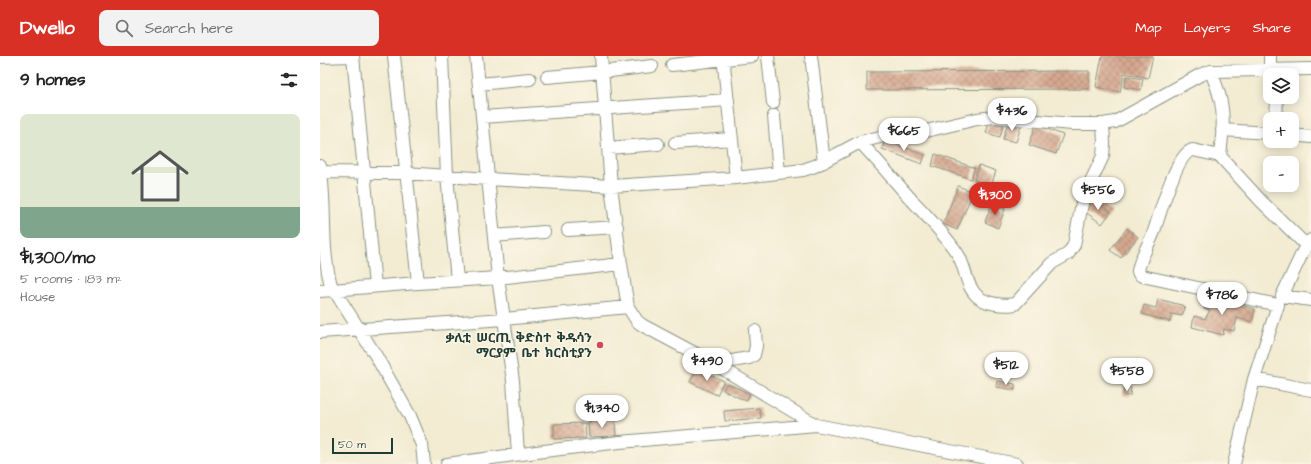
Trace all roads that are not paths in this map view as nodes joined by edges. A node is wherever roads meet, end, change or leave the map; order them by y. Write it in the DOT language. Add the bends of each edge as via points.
graph roads {
  1 [pos="350,56"];
  2 [pos="353,56"];
  3 [pos="394,56"];
  4 [pos="442,56"];
  5 [pos="476,56"];
  6 [pos="601,56"];
  7 [pos="752,56"];
  8 [pos="768,56"];
  9 [pos="811,56"];
  10 [pos="1270,56"];
  11 [pos="320,57"];
  12 [pos="723,58"];
  13 [pos="672,65"];
  14 [pos="652,66"];
  15 [pos="1274,68"];
  16 [pos="1311,69"];
  17 [pos="1299,70"];
  18 [pos="1211,71"];
  19 [pos="602,72"];
  20 [pos="1263,72"];
  21 [pos="548,77"];
  22 [pos="530,79"];
  23 [pos="479,84"];
  24 [pos="728,100"];
  25 [pos="773,103"];
  26 [pos="605,109"];
  27 [pos="774,116"];
  28 [pos="482,117"];
  29 [pos="1102,124"];
  30 [pos="1222,130"];
  31 [pos="1263,133"];
  32 [pos="1299,136"];
  33 [pos="1311,137"];
  34 [pos="732,139"];
  35 [pos="860,142"];
  36 [pos="675,143"];
  37 [pos="658,144"];
  38 [pos="608,148"];
  39 [pos="1220,156"];
  40 [pos="824,162"];
  41 [pos="320,169"];
  42 [pos="364,172"];
  43 [pos="406,173"];
  44 [pos="780,173"];
  45 [pos="447,176"];
  46 [pos="736,178"];
  47 [pos="488,179"];
  48 [pos="611,186"];
  49 [pos="617,227"];
  50 [pos="568,230"];
  51 [pos="544,232"];
  52 [pos="494,236"];
  53 [pos="1308,242"];
  54 [pos="621,264"];
  55 [pos="498,278"];
  56 [pos="457,280"];
  57 [pos="418,283"];
  58 [pos="375,286"];
  59 [pos="320,291"];
  60 [pos="333,291"];
  61 [pos="1280,300"];
  62 [pos="1311,300"];
  63 [pos="628,307"];
  64 [pos="504,319"];
  65 [pos="359,330"];
  66 [pos="754,331"];
  67 [pos="320,332"];
  68 [pos="715,364"];
  69 [pos="1254,379"];
  70 [pos="1311,390"];
  71 [pos="816,425"];
  72 [pos="518,454"];
  73 [pos="484,462"];
  74 [pos="424,464"];
  75 [pos="447,464"];
  76 [pos="1017,464"];
  77 [pos="1234,464"];
  1 -- 11 [label="street"];
  2 -- 42 [label="street"];
  3 -- 43 [label="street"];
  4 -- 45 [label="street"];
  5 -- 23 [label="street"];
  6 -- 19 [label="street"];
  7 -- 12 [label="street"];
  8 -- 25 [label="street"];
  9 -- 40 [label="street"];
  10 -- 15 [label="street"];
  12 -- 13 [label="street"];
  12 -- 24 [label="street"];
  14 -- 19 [label="street"];
  16 -- 17 [label="street"];
  18 -- 20 [label="street"];
  18 -- 29 [label="street" via="1115,122"];
  18 -- 30 [label="street" via="1220,99"];
  19 -- 21 [label="street"];
  19 -- 26 [label="street"];
  22 -- 23 [label="street"];
  23 -- 28 [label="street"];
  24 -- 26 [label="street"];
  24 -- 34 [label="street"];
  26 -- 28 [label="street"];
  26 -- 38 [label="street"];
  27 -- 44 [label="street"];
  28 -- 47 [label="street"];
  29 -- 35 [label="street" via="994,117"];
  29 -- 35 [label="street" via="1103,156 1083,198 1074,245 1068,254 1052,263 1015,304 1010,305 985,301 978,297 970,288 962,261 939,228"];
  30 -- 31 [label="street"];
  30 -- 39 [label="street"];
  32 -- 33 [label="street"];
  34 -- 36 [label="street"];
  34 -- 46 [label="street"];
  35 -- 40 [label="street"];
  37 -- 38 [label="street"];
  38 -- 48 [label="street"];
  39 -- 53 [label="street" via="1261,201"];
  39 -- 61 [label="street" via="1193,150 1186,154 1163,201 1138,267 1139,274"];
  40 -- 44 [label="street" via="803,170"];
  41 -- 42 [label="street"];
  41 -- 60 [label="street" via="327,273"];
  42 -- 43 [label="street"];
  42 -- 58 [label="street"];
  43 -- 45 [label="street"];
  43 -- 57 [label="street"];
  44 -- 46 [label="street"];
  45 -- 47 [label="street"];
  45 -- 56 [label="street"];
  46 -- 48 [label="street"];
  47 -- 48 [label="street"];
  47 -- 52 [label="street"];
  48 -- 49 [label="street"];
  49 -- 50 [label="street"];
  49 -- 54 [label="street"];
  51 -- 52 [label="street"];
  52 -- 55 [label="street"];
  53 -- 61 [label="street"];
  54 -- 55 [label="street"];
  54 -- 63 [label="street"];
  55 -- 56 [label="street"];
  55 -- 64 [label="street"];
  56 -- 57 [label="street"];
  57 -- 58 [label="street"];
  58 -- 60 [label="street"];
  59 -- 60 [label="street"];
  60 -- 65 [label="street"];
  61 -- 62 [label="street"];
  61 -- 69 [label="street"];
  63 -- 64 [label="street"];
  63 -- 68 [label="street" via="636,321 642,325"];
  64 -- 65 [label="street"];
  64 -- 72 [label="street" via="513,381"];
  65 -- 67 [label="street"];
  65 -- 74 [label="street" via="410,416 422,445"];
  66 -- 68 [label="street" via="754,355"];
  68 -- 71 [label="street"];
  69 -- 70 [label="street"];
  69 -- 77 [label="street"];
  71 -- 72 [label="street" via="620,442"];
  71 -- 76 [label="street"];
  72 -- 73 [label="street"];
  73 -- 75 [label="street"];
}
